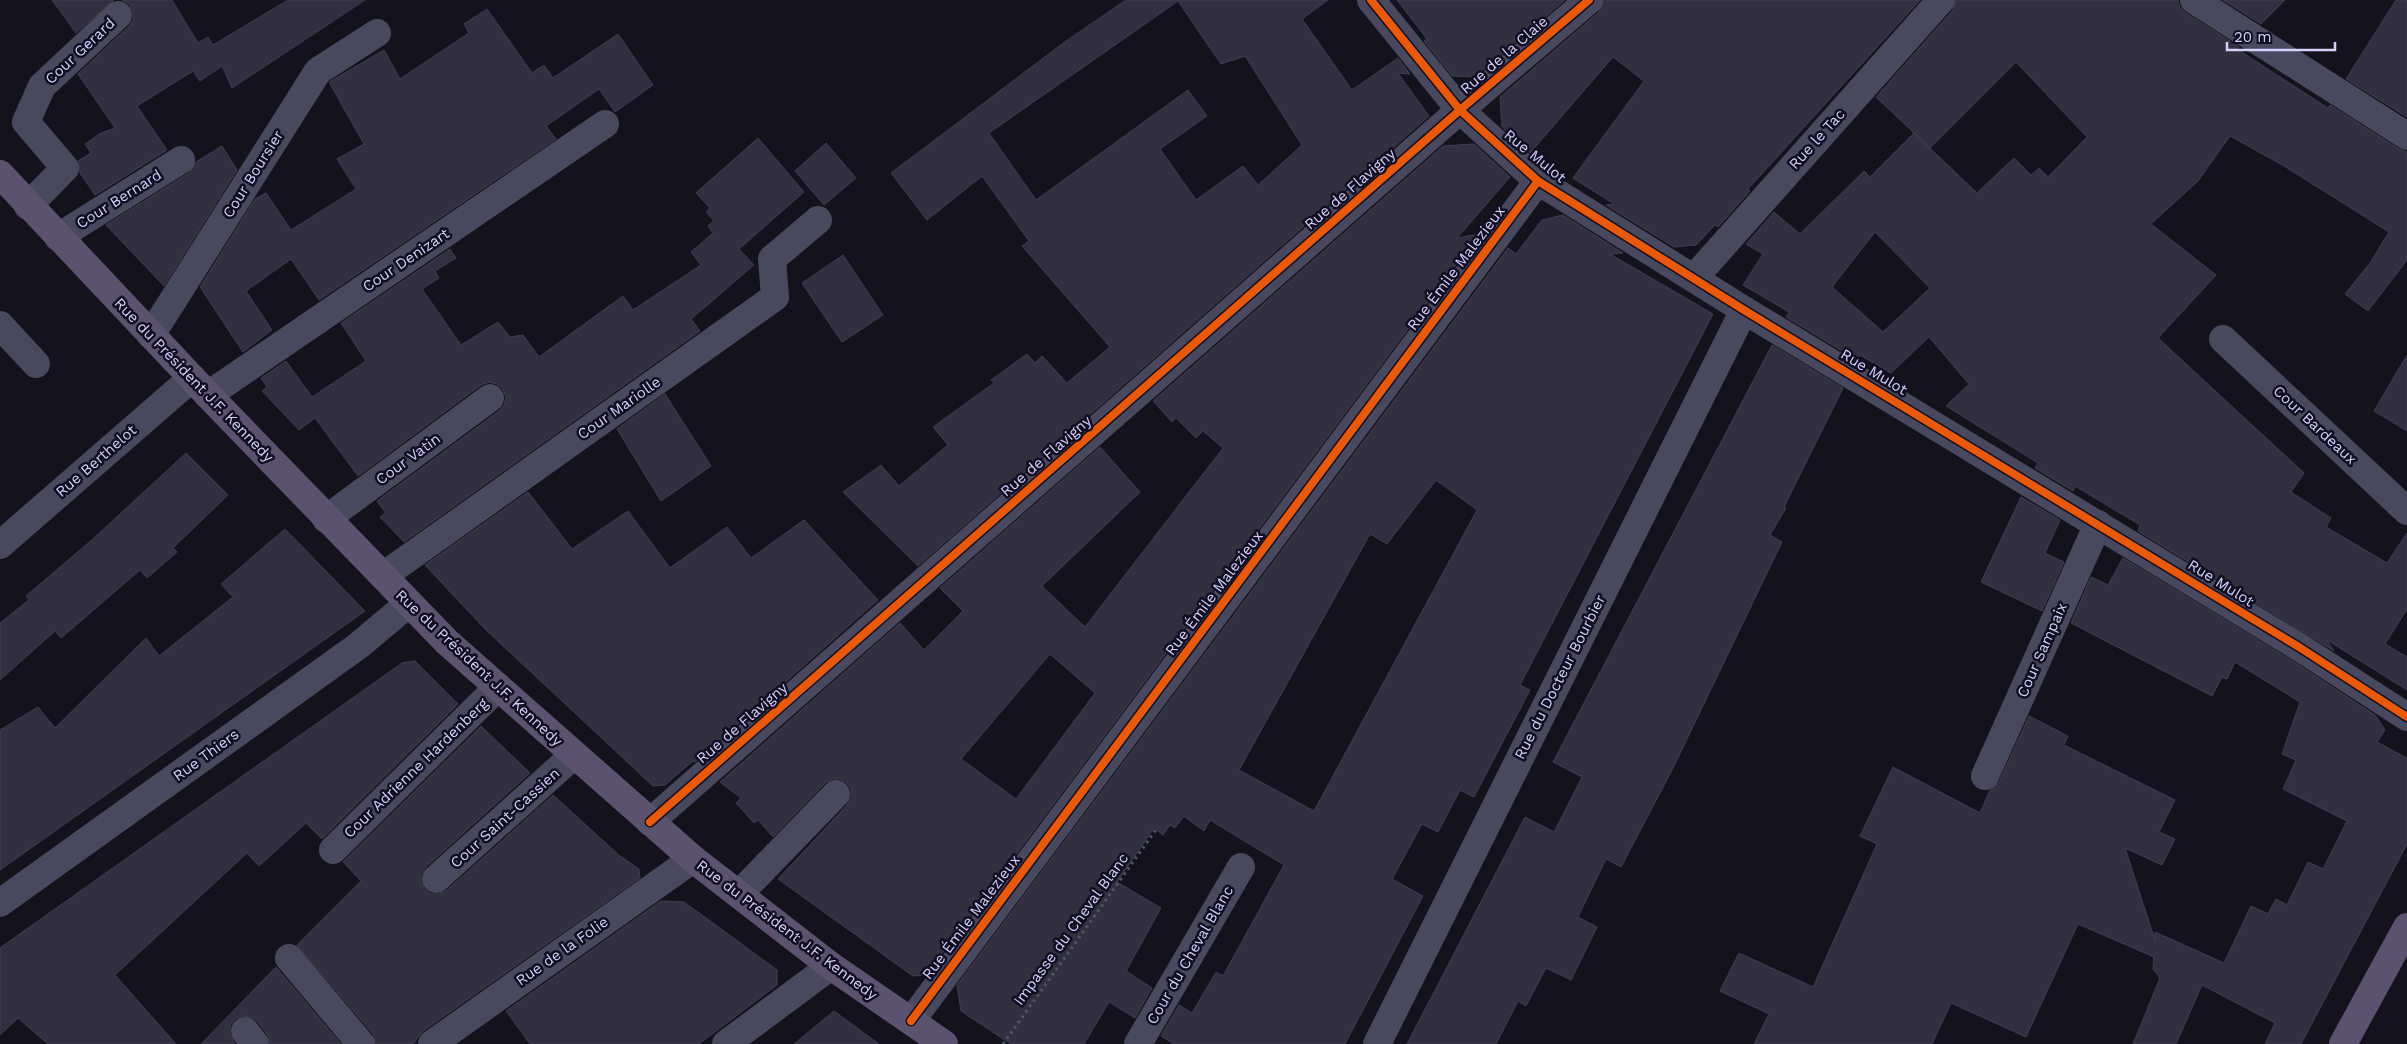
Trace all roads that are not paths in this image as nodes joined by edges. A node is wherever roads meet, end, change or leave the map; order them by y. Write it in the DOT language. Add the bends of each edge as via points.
graph roads {
  1 [pos="1371,0"];
  2 [pos="1589,0"];
  3 [pos="1941,0"];
  4 [pos="2194,0"];
  5 [pos="118,15"];
  6 [pos="377,33"];
  7 [pos="1460,110"];
  8 [pos="605,124"];
  9 [pos="2407,136"];
  10 [pos="181,160"];
  11 [pos="0,174"];
  12 [pos="1538,181"];
  13 [pos="28,206"];
  14 [pos="818,220"];
  15 [pos="58,238"];
  16 [pos="1694,278"];
  17 [pos="1744,310"];
  18 [pos="0,325"];
  19 [pos="151,335"];
  20 [pos="2223,340"];
  21 [pos="36,364"];
  22 [pos="200,386"];
  23 [pos="490,398"];
  24 [pos="2407,511"];
  25 [pos="326,519"];
  26 [pos="2098,524"];
  27 [pos="0,545"];
  28 [pos="383,576"];
  29 [pos="408,604"];
  30 [pos="498,687"];
  31 [pos="2407,717"];
  32 [pos="574,755"];
  33 [pos="1985,776"];
  34 [pos="836,794"];
  35 [pos="650,822"];
  36 [pos="333,850"];
  37 [pos="693,859"];
  38 [pos="1241,867"];
  39 [pos="436,880"];
  40 [pos="739,894"];
  41 [pos="0,903"];
  42 [pos="2407,927"];
  43 [pos="289,958"];
  44 [pos="831,966"];
  45 [pos="911,1021"];
  46 [pos="361,1044"];
  47 [pos="432,1044"];
  48 [pos="726,1044"];
  49 [pos="944,1044"];
  50 [pos="1138,1044"];
  51 [pos="1377,1044"];
  52 [pos="2343,1044"];
  1 -- 7 [label="street, Rue Mulot"];
  2 -- 7 [label="street, Rue de la Claie"];
  3 -- 16 [label="street, Rue le Tac"];
  4 -- 9 [label="street"];
  5 -- 13 [label="street, Cour Gerard" via="42,86 26,122 65,168"];
  6 -- 19 [label="street, Cour Boursier" via="318,71"];
  7 -- 12 [label="street, Rue Mulot"];
  7 -- 35 [label="street, Rue de Flavigny"];
  8 -- 22 [label="street, Cour Denizart"];
  10 -- 15 [label="street, Cour Bernard"];
  11 -- 13 [label="main road, Rue du Président J.F. Kennedy"];
  12 -- 16 [label="street, Rue Mulot"];
  12 -- 45 [label="street, Rue Émile Malezieux"];
  13 -- 15 [label="main road, Rue du Président J.F. Kennedy"];
  14 -- 28 [label="street, Cour Mariolle" via="772,259 775,297"];
  15 -- 19 [label="main road, Rue du Président J.F. Kennedy"];
  16 -- 17 [label="street, Rue Mulot"];
  17 -- 26 [label="street, Rue Mulot"];
  17 -- 51 [label="street, Rue du Docteur Bourbier"];
  18 -- 21 [label="street"];
  19 -- 22 [label="main road, Rue du Président J.F. Kennedy"];
  20 -- 24 [label="street, Cour Bardeaux"];
  22 -- 25 [label="main road, Rue du Président J.F. Kennedy"];
  22 -- 27 [label="street, Rue Berthelot"];
  23 -- 25 [label="street, Cour Vatin"];
  25 -- 28 [label="main road, Rue du Président J.F. Kennedy"];
  26 -- 31 [label="street, Rue Mulot"];
  26 -- 33 [label="street, Cour Sampaix"];
  28 -- 29 [label="main road, Rue du Président J.F. Kennedy"];
  29 -- 30 [label="main road, Rue du Président J.F. Kennedy"];
  29 -- 41 [label="street, Rue Thiers" via="358,646"];
  30 -- 32 [label="main road, Rue du Président J.F. Kennedy"];
  30 -- 36 [label="street, Cour Adrienne Hardenberg"];
  32 -- 35 [label="main road, Rue du Président J.F. Kennedy"];
  32 -- 39 [label="street, Cour Saint-Cassien"];
  34 -- 40 [label="street"];
  35 -- 37 [label="main road, Rue du Président J.F. Kennedy"];
  37 -- 40 [label="main road, Rue du Président J.F. Kennedy"];
  37 -- 47 [label="street, Rue de la Folie"];
  38 -- 50 [label="street, Cour du Cheval Blanc"];
  40 -- 44 [label="main road, Rue du Président J.F. Kennedy"];
  42 -- 52 [label="main road"];
  43 -- 46 [label="street"];
  44 -- 45 [label="main road, Rue du Président J.F. Kennedy"];
  44 -- 48 [label="street"];
  45 -- 49 [label="main road, Rue du Président J.F. Kennedy"];
}
